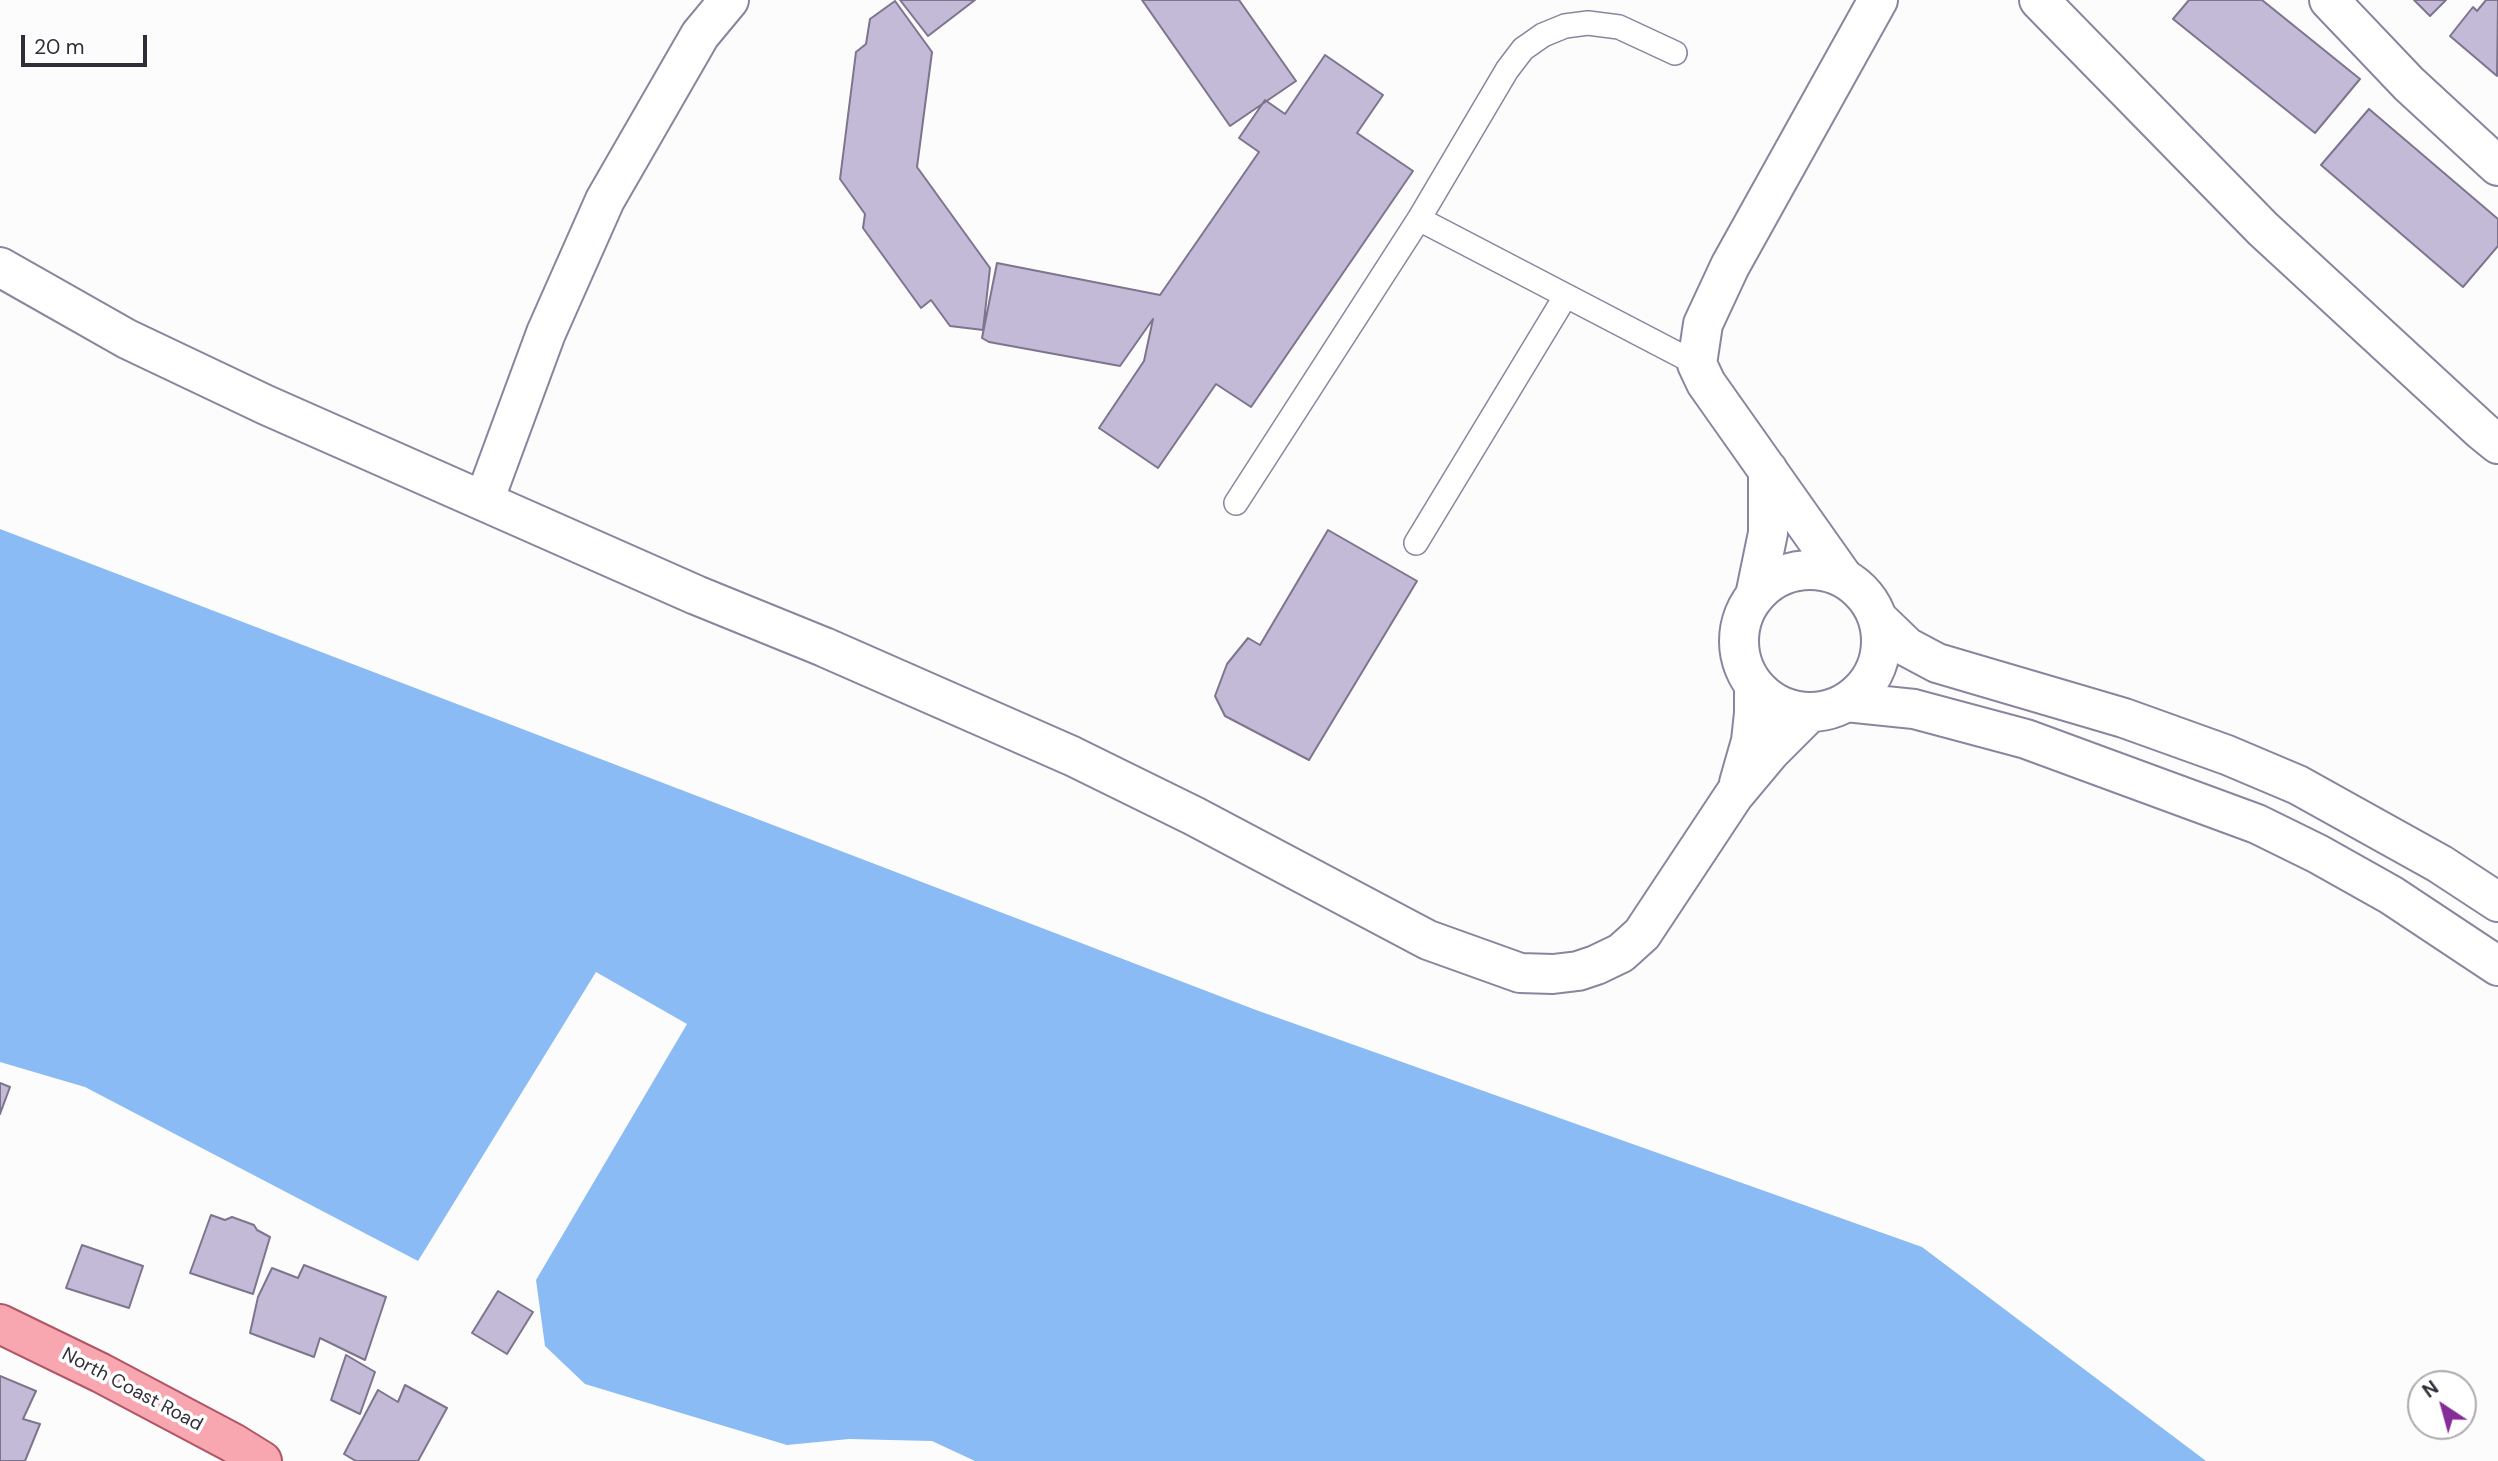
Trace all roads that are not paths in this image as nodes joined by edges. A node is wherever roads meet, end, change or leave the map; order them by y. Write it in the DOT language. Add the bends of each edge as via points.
graph roads {
  1 [pos="729,0"];
  2 [pos="1878,0"];
  3 [pos="2039,0"];
  4 [pos="2329,0"];
  5 [pos="1675,53"];
  6 [pos="2498,166"];
  7 [pos="1419,219"];
  8 [pos="0,267"];
  9 [pos="1565,296"];
  10 [pos="1697,364"];
  11 [pos="2498,444"];
  12 [pos="1768,470"];
  13 [pos="484,501"];
  14 [pos="1236,503"];
  15 [pos="1416,543"];
  16 [pos="1843,577"];
  17 [pos="1755,596"];
  18 [pos="1879,620"];
  19 [pos="1754,685"];
  20 [pos="1846,702"];
  21 [pos="1810,713"];
  22 [pos="1734,795"];
  23 [pos="2498,902"];
  24 [pos="2498,966"];
  25 [pos="0,1324"];
  26 [pos="262,1461"];
  1 -- 13 [label="street" via="700,35 605,200 545,333"];
  2 -- 10 [label="street" via="1730,266 1703,324"];
  3 -- 11 [label="street" via="2263,229"];
  4 -- 6 [label="street" via="2409,84"];
  5 -- 7 [label="lane" via="1619,27 1588,23 1543,35 1523,49 1507,70"];
  7 -- 9 [label="lane"];
  7 -- 14 [label="lane"];
  8 -- 13 [label="street" via="140,345"];
  9 -- 10 [label="lane"];
  9 -- 15 [label="lane"];
  10 -- 12 [label="street"];
  12 -- 16 [label="street"];
  12 -- 17 [label="street" via="1768,533"];
  13 -- 22 [label="street" via="1072,756 1428,940 1520,973 1578,971 1620,953 1642,934"];
  16 -- 17 [label="street" via="1825,571 1795,572 1769,583"];
  16 -- 18 [label="street" via="1871,602"];
  17 -- 19 [label="street" via="1740,631 1744,668"];
  18 -- 20 [label="street" via="1880,657 1873,675"];
  18 -- 23 [label="street" via="1907,647 1937,663 2124,718 2298,785 2441,864"];
  19 -- 21 [label="street" via="1779,705"];
  19 -- 22 [label="street" via="1751,741"];
  20 -- 21 [label="street"];
  20 -- 24 [label="street" via="1914,709 2026,739 2257,824 2391,895"];
  21 -- 22 [label="street"];
  25 -- 26 [label="main road, North Coast Road"];
}
